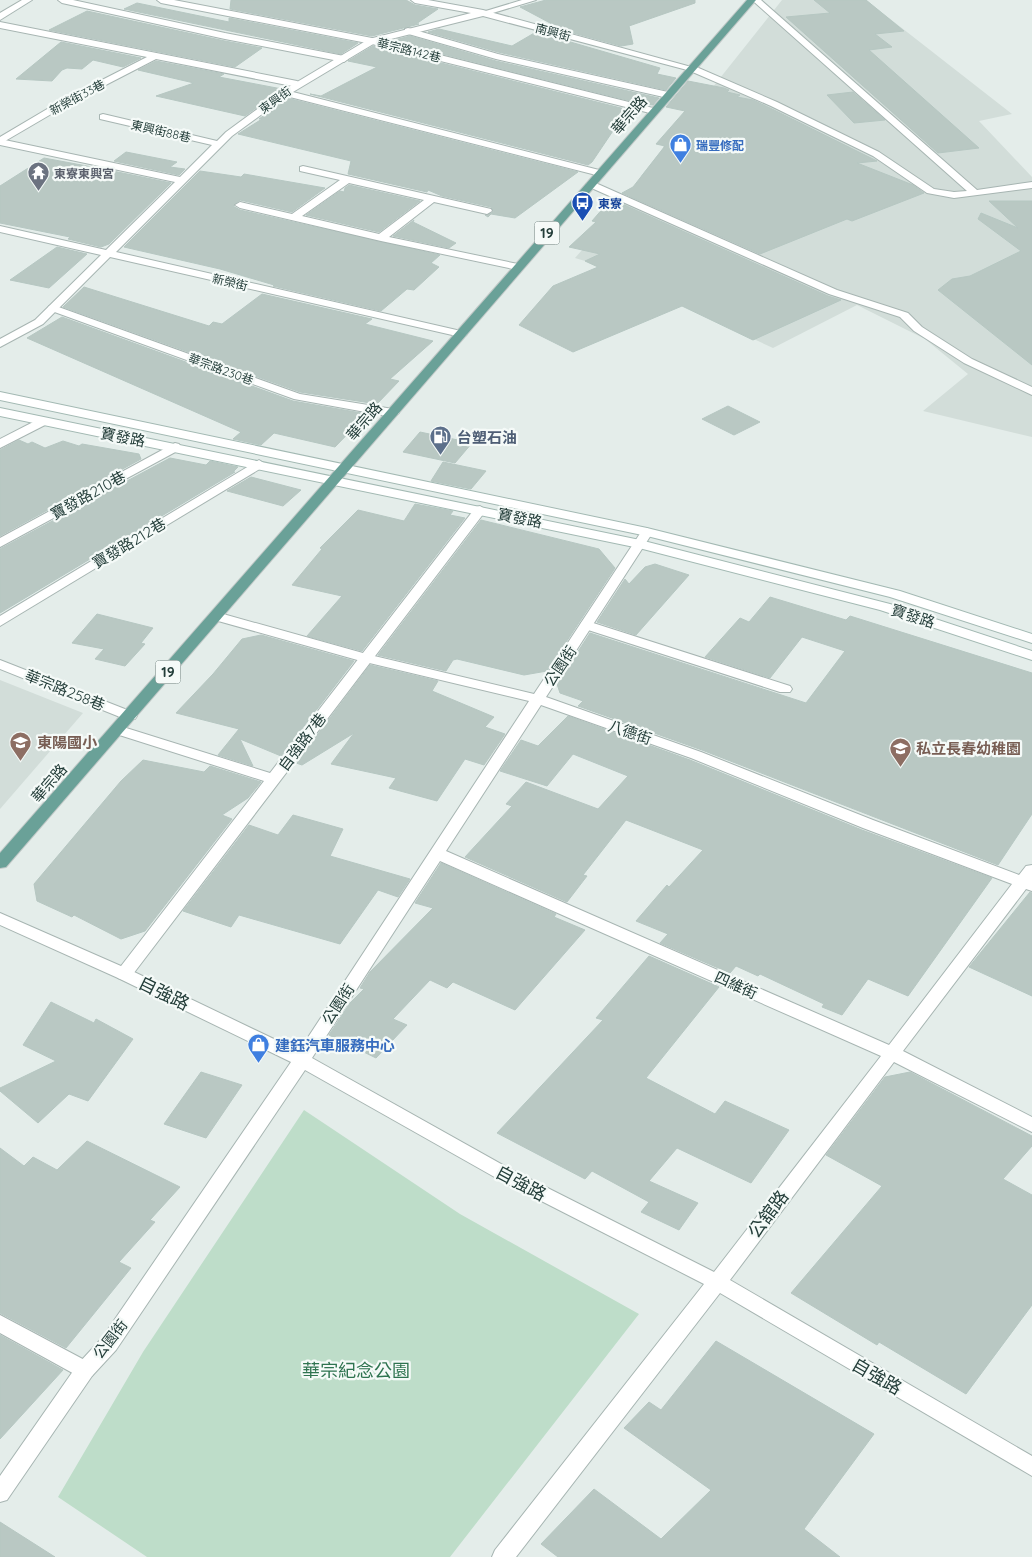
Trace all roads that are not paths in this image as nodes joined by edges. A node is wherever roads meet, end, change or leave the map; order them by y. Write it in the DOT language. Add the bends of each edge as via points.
graph roads {
  1 [pos="28,0"];
  2 [pos="62,0"];
  3 [pos="161,0"];
  4 [pos="415,0"];
  5 [pos="532,0"];
  6 [pos="754,0"];
  7 [pos="482,13"];
  8 [pos="0,17"];
  9 [pos="0,25"];
  10 [pos="408,31"];
  11 [pos="372,41"];
  12 [pos="155,56"];
  13 [pos="344,59"];
  14 [pos="691,68"];
  15 [pos="297,84"];
  16 [pos="285,93"];
  17 [pos="668,94"];
  18 [pos="654,111"];
  19 [pos="103,118"];
  20 [pos="0,142"];
  21 [pos="218,144"];
  22 [pos="303,169"];
  23 [pos="600,173"];
  24 [pos="348,179"];
  25 [pos="182,180"];
  26 [pos="591,184"];
  27 [pos="1032,185"];
  28 [pos="976,193"];
  29 [pos="432,198"];
  30 [pos="240,205"];
  31 [pos="487,211"];
  32 [pos="293,218"];
  33 [pos="0,229"];
  34 [pos="380,238"];
  35 [pos="106,253"];
  36 [pos="518,267"];
  37 [pos="53,308"];
  38 [pos="460,334"];
  39 [pos="0,344"];
  40 [pos="1032,391"];
  41 [pos="0,396"];
  42 [pos="0,412"];
  43 [pos="393,413"];
  44 [pos="41,422"];
  45 [pos="0,444"];
  46 [pos="175,447"];
  47 [pos="258,464"];
  48 [pos="345,468"];
  49 [pos="335,481"];
  50 [pos="480,510"];
  51 [pos="644,538"];
  52 [pos="0,543"];
  53 [pos="216,616"];
  54 [pos="0,622"];
  55 [pos="587,625"];
  56 [pos="1032,639"];
  57 [pos="1032,656"];
  58 [pos="366,658"];
  59 [pos="0,664"];
  60 [pos="785,689"];
  61 [pos="538,699"];
  62 [pos="130,716"];
  63 [pos="118,730"];
  64 [pos="274,779"];
  65 [pos="436,852"];
  66 [pos="0,863"];
  67 [pos="1029,880"];
  68 [pos="0,919"];
  69 [pos="124,974"];
  70 [pos="892,1053"];
  71 [pos="302,1060"];
  72 [pos="1032,1125"];
  73 [pos="717,1282"];
  74 [pos="0,1323"];
  75 [pos="85,1370"];
  76 [pos="1032,1467"];
  77 [pos="0,1493"];
  78 [pos="503,1557"];
  1 -- 8 [label="street"];
  2 -- 13 [label="street"];
  3 -- 11 [label="street, 華宗路142巷"];
  4 -- 7 [label="street, 南興街"];
  5 -- 7 [label="street, 東興街"];
  6 -- 14 [label="main road, 華宗路 / 19"];
  6 -- 28 [label="street"];
  7 -- 10 [label="street, 東興街"];
  7 -- 14 [label="street, 南興街"];
  9 -- 12 [label="street"];
  10 -- 11 [label="street, 東興街"];
  10 -- 17 [label="street" via="496,56"];
  11 -- 13 [label="street, 東興街"];
  11 -- 18 [label="street, 華宗路142巷"];
  12 -- 15 [label="street"];
  12 -- 20 [label="street, 新榮街33巷" via="62,104"];
  13 -- 15 [label="street, 東興街"];
  14 -- 17 [label="main road, 華宗路 / 19"];
  14 -- 28 [label="street, 南興街" via="876,154 931,191 954,195"];
  15 -- 16 [label="street, 東興街"];
  16 -- 21 [label="street, 東興街"];
  16 -- 23 [label="street"];
  17 -- 18 [label="main road, 華宗路 / 19"];
  18 -- 23 [label="main road, 華宗路 / 19"];
  19 -- 21 [label="street, 東興街88巷"];
  20 -- 25 [label="street"];
  21 -- 25 [label="street, 東興街"];
  22 -- 24 [label="street"];
  23 -- 26 [label="main road, 華宗路 / 19"];
  24 -- 29 [label="street"];
  24 -- 32 [label="street"];
  25 -- 35 [label="street, 東興街"];
  26 -- 36 [label="main road, 華宗路 / 19"];
  26 -- 40 [label="street" via="833,292 904,315 918,329 968,362"];
  27 -- 28 [label="street, 南興街"];
  29 -- 31 [label="street"];
  29 -- 34 [label="street"];
  30 -- 32 [label="street"];
  32 -- 34 [label="street"];
  33 -- 35 [label="street, 新榮街"];
  34 -- 36 [label="street"];
  35 -- 37 [label="street, 東興街"];
  35 -- 38 [label="street, 新榮街"];
  36 -- 38 [label="main road, 華宗路 / 19"];
  37 -- 39 [label="street, 東興街" via="39,322"];
  37 -- 43 [label="street, 華宗路230巷" via="298,397"];
  38 -- 43 [label="main road, 華宗路 / 19"];
  41 -- 48 [label="street, 寶發路"];
  42 -- 44 [label="street, 寶發路"];
  43 -- 48 [label="main road, 華宗路 / 19"];
  44 -- 45 [label="street"];
  44 -- 46 [label="street, 寶發路"];
  46 -- 47 [label="street, 寶發路"];
  46 -- 52 [label="street, 寶發路210巷"];
  47 -- 49 [label="street, 寶發路"];
  47 -- 54 [label="street, 寶發路212巷"];
  48 -- 49 [label="main road, 華宗路 / 19"];
  48 -- 51 [label="street, 寶發路"];
  49 -- 50 [label="street, 寶發路"];
  49 -- 53 [label="main road, 華宗路 / 19"];
  50 -- 51 [label="street, 寶發路"];
  50 -- 58 [label="street, 自強路7巷"];
  51 -- 55 [label="street, 公園街"];
  51 -- 56 [label="street, 寶發路" via="895,594"];
  51 -- 57 [label="street, 寶發路" via="885,607"];
  53 -- 58 [label="street, 八德街"];
  53 -- 62 [label="main road, 華宗路 / 19"];
  55 -- 60 [label="street"];
  55 -- 61 [label="street, 公園街"];
  58 -- 61 [label="street, 八德街"];
  58 -- 64 [label="street, 自強路7巷"];
  59 -- 62 [label="street, 華宗路258巷"];
  61 -- 65 [label="street, 公園街"];
  61 -- 67 [label="street, 八德街" via="696,755 868,824"];
  62 -- 63 [label="main road, 華宗路 / 19"];
  63 -- 64 [label="street"];
  63 -- 66 [label="main road, 華宗路 / 19"];
  64 -- 69 [label="street, 自強路7巷"];
  65 -- 70 [label="street, 四維街"];
  65 -- 71 [label="street, 公園街"];
  67 -- 70 [label="street, 公舘路"];
  68 -- 69 [label="street, 自強路"];
  69 -- 71 [label="street, 自強路"];
  70 -- 72 [label="street, 四維街"];
  70 -- 73 [label="street, 公舘路"];
  71 -- 73 [label="street, 自強路" via="504,1174"];
  71 -- 75 [label="street, 公園街" via="109,1344"];
  73 -- 76 [label="street, 自強路"];
  73 -- 78 [label="street, 公舘路"];
  74 -- 75 [label="street"];
  75 -- 77 [label="street, 公園街"];
}
